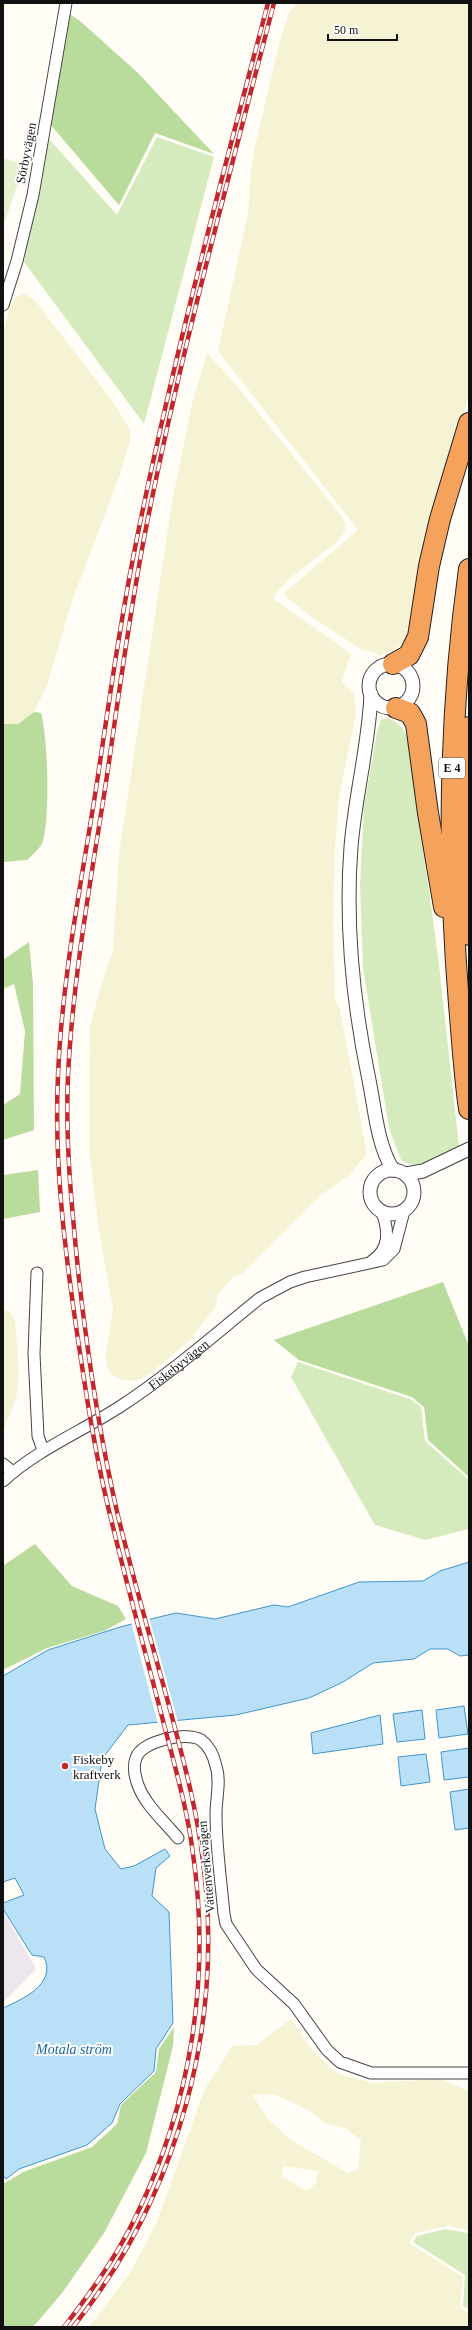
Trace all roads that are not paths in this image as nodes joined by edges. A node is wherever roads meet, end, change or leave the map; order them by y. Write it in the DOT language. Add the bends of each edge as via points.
graph roads {
  1 [pos="66,3"];
  2 [pos="3,305"];
  3 [pos="469,423"];
  4 [pos="469,569"];
  5 [pos="393,664"];
  6 [pos="371,694"];
  7 [pos="391,708"];
  8 [pos="469,727"];
  9 [pos="468,737"];
  10 [pos="367,741"];
  11 [pos="469,741"];
  12 [pos="469,935"];
  13 [pos="456,969"];
  14 [pos="469,1109"];
  15 [pos="469,1149"];
  16 [pos="384,1153"];
  17 [pos="443,1162"];
  18 [pos="399,1172"];
  19 [pos="380,1174"];
  20 [pos="414,1190"];
  21 [pos="404,1211"];
  22 [pos="382,1212"];
  23 [pos="361,1266"];
  24 [pos="37,1272"];
  25 [pos="43,1450"];
  26 [pos="3,1464"];
  27 [pos="13,1472"];
  28 [pos="3,1482"];
  29 [pos="178,1838"];
  30 [pos="469,2073"];
  1 -- 2 [label="street, Sörbyvägen" via="33,194 17,261"];
  3 -- 5 [label="highway" via="440,519 418,637 409,655"];
  4 -- 13 [label="highway, E 4" via="462,619 453,734 451,833"];
  5 -- 6 [label="street" via="381,667 372,675 369,688"];
  5 -- 7 [label="street" via="409,673 414,685 407,702"];
  6 -- 7 [label="street" via="376,702"];
  6 -- 10 [label="street"];
  7 -- 10 [label="street" via="374,719"];
  7 -- 13 [label="highway" via="410,714 416,724 438,880"];
  8 -- 9 [label="highway, E 4"];
  9 -- 11 [label="highway"];
  9 -- 12 [label="highway, E 4" via="466,850"];
  10 -- 16 [label="street" via="360,772 351,848 350,940 358,1022"];
  13 -- 14 [label="highway, E 4"];
  15 -- 17 [label="street"];
  16 -- 18 [label="street"];
  16 -- 19 [label="street"];
  17 -- 18 [label="street" via="423,1171"];
  17 -- 20 [label="street"];
  18 -- 19 [label="street"];
  18 -- 20 [label="street" via="412,1181"];
  19 -- 22 [label="street" via="372,1182 370,1193 374,1204"];
  20 -- 21 [label="street" via="413,1200"];
  21 -- 22 [label="street" via="393,1214"];
  21 -- 23 [label="street, Fiskebyvägen" via="397,1240 390,1255 375,1264"];
  22 -- 23 [label="street, Fiskebyvägen" via="387,1229 385,1247 376,1258"];
  23 -- 25 [label="street, Fiskebyvägen" via="305,1276 274,1289 156,1382 91,1425"];
  24 -- 25 [label="street" via="34,1354 38,1436"];
  25 -- 27 [label="street, Fiskebyvägen"];
  26 -- 27 [label="street"];
  27 -- 28 [label="street, Fiskebyvägen"];
  29 -- 30 [label="street, Vattenverksvägen" via="143,1794 136,1776 135,1763 140,1751 148,1746 185,1736 201,1741 209,1749 217,1766 216,1814 224,1914 226,1924 256,1970 294,2004 327,2050 340,2062 371,2073"];
}
